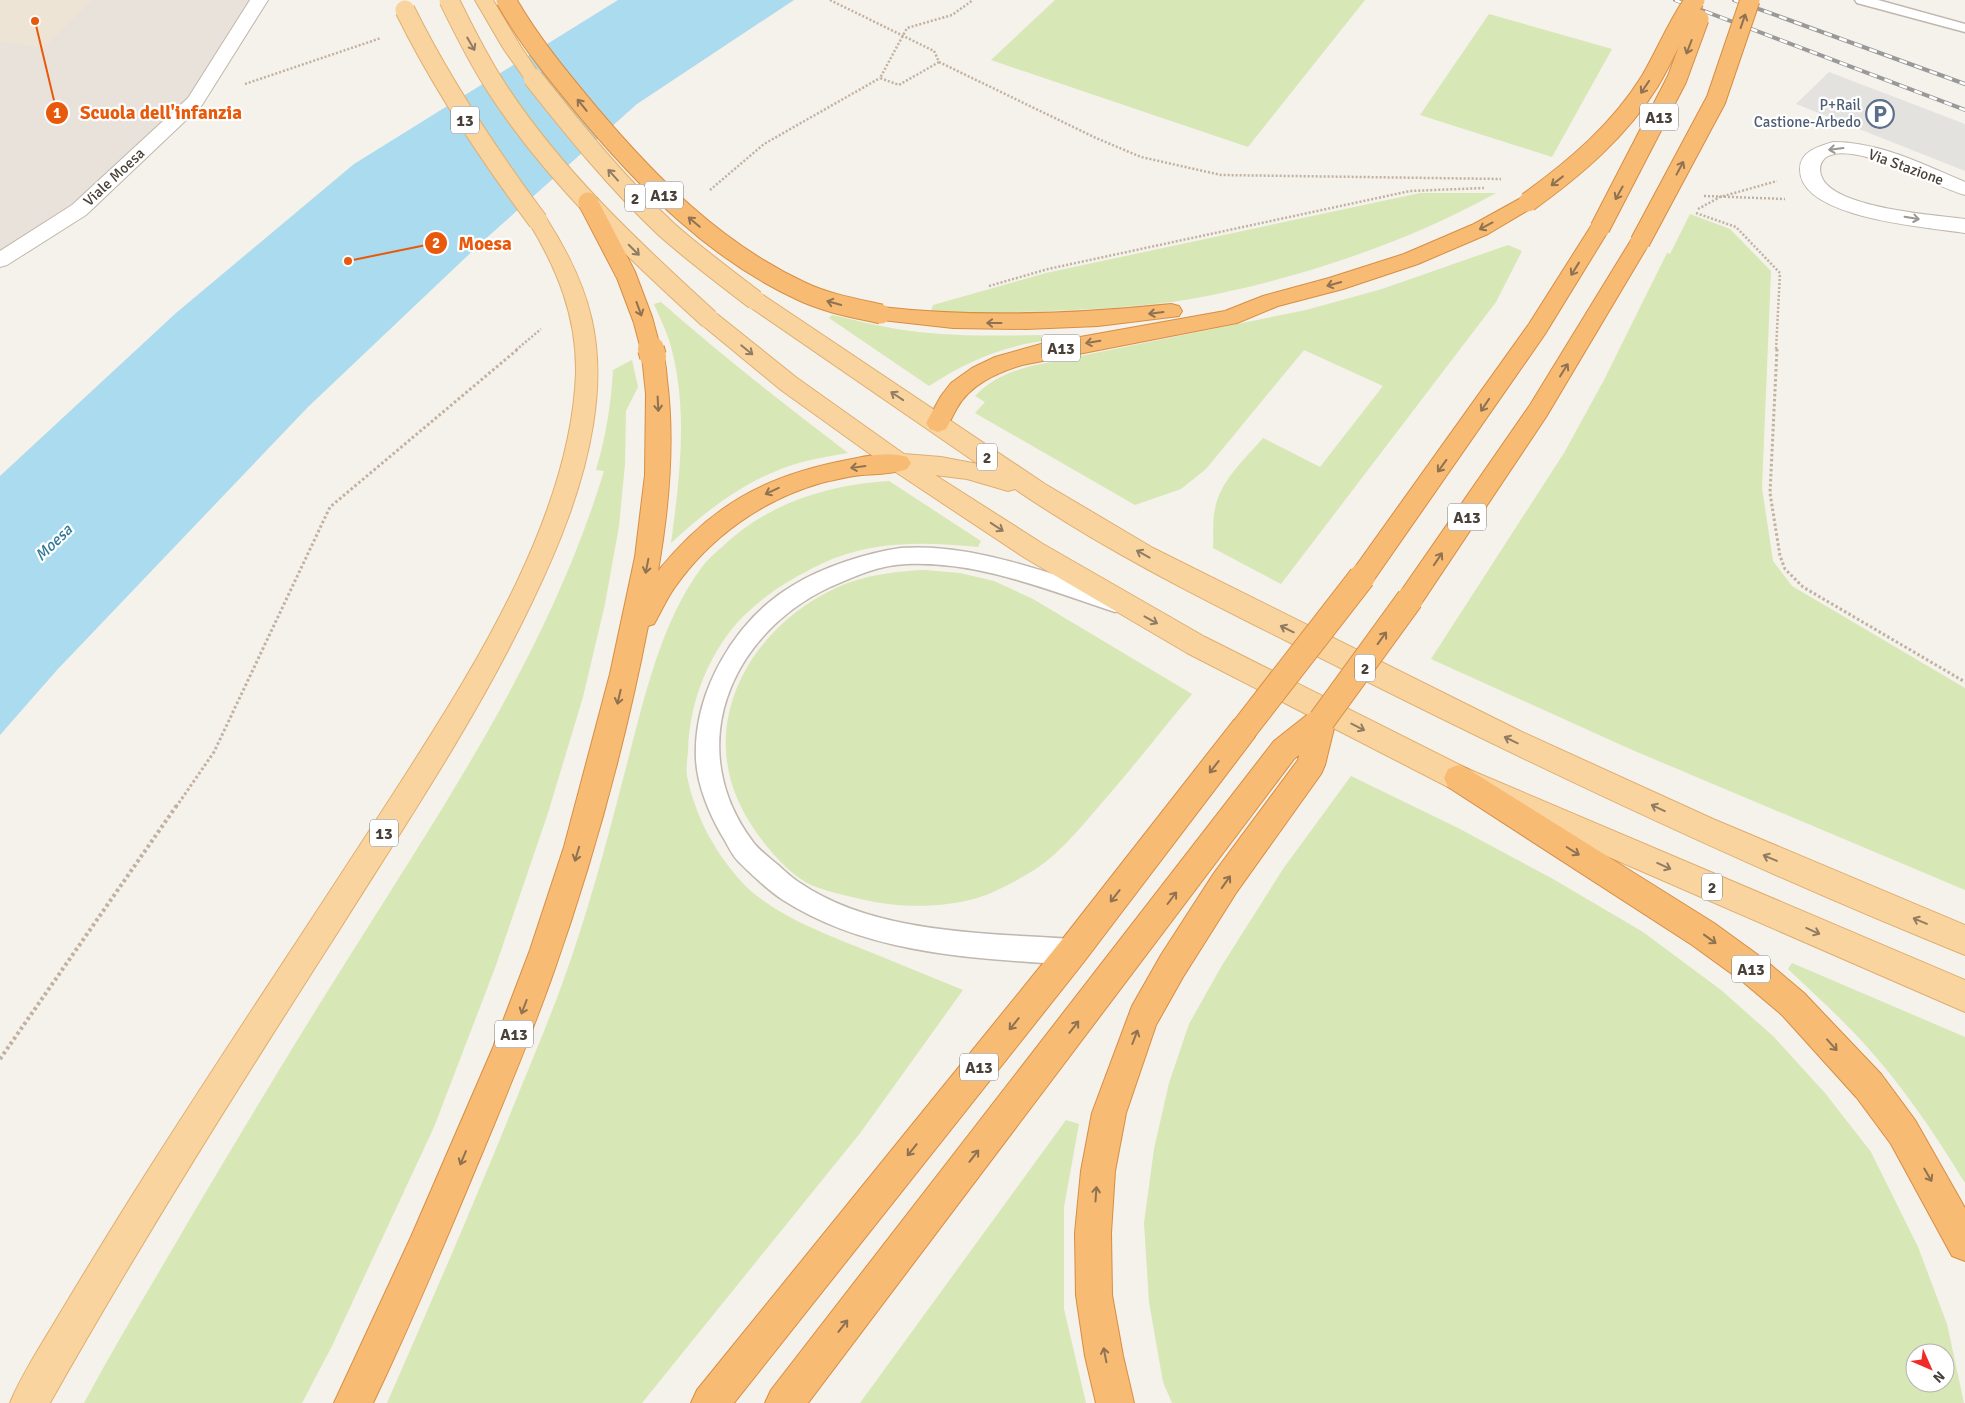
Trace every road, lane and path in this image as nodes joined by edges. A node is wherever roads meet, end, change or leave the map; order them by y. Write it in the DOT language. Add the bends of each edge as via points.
graph roads {
  1 [pos="259,0"];
  2 [pos="449,0"];
  3 [pos="484,0"];
  4 [pos="506,0"];
  5 [pos="830,0"];
  6 [pos="973,0"];
  7 [pos="1697,0"];
  8 [pos="1750,0"];
  9 [pos="1862,0"];
  10 [pos="403,5"];
  11 [pos="1965,28"];
  12 [pos="388,35"];
  13 [pos="939,62"];
  14 [pos="880,78"];
  15 [pos="195,101"];
  16 [pos="1809,172"];
  17 [pos="1495,179"];
  18 [pos="1487,188"];
  19 [pos="1965,189"];
  20 [pos="706,193"];
  21 [pos="588,202"];
  22 [pos="1965,226"];
  23 [pos="0,260"];
  24 [pos="985,287"];
  25 [pos="1271,301"];
  26 [pos="541,330"];
  27 [pos="938,423"];
  28 [pos="899,463"];
  29 [pos="937,464"];
  30 [pos="1036,491"];
  31 [pos="956,501"];
  32 [pos="1126,606"];
  33 [pos="630,649"];
  34 [pos="1965,682"];
  35 [pos="1298,758"];
  36 [pos="1458,778"];
  37 [pos="1965,940"];
  38 [pos="1072,952"];
  39 [pos="1965,996"];
  40 [pos="0,1058"];
  41 [pos="1965,1243"];
  42 [pos="29,1403"];
  43 [pos="353,1403"];
  44 [pos="710,1403"];
  45 [pos="784,1403"];
  46 [pos="1115,1403"];
  1 -- 15 [label="street, Viale Moesa"];
  2 -- 21 [label="main road, 2, one-way, bridge" via="470,43 510,107"];
  27 -- 3 [label="main road, 2, one-way, bridge" via="755,300 655,219 576,133 533,78"];
  25 -- 4 [label="highway, A13, one-way, bridge" via="1054,322 951,322 881,314 802,292 737,255 696,224 643,174 596,122 531,39"];
  5 -- 13 [label="path, bridge" via="934,51"];
  6 -- 14 [label="path" via="952,15 907,28"];
  7 -- 25 [label="highway, A13, one-way, bridge" via="1681,19 1648,83 1618,124 1584,160 1528,202 1482,229 1412,259"];
  7 -- 38 [label="highway, A13, one-way, bridge" via="1699,23 1677,80 1600,228 1537,329 1362,577"];
  35 -- 8 [label="highway, A13, one-way, bridge" via="1538,411 1640,242 1716,100"];
  9 -- 11 [label="lane"];
  10 -- 42 [label="main road, 13, bridge" via="456,106 482,147 538,221 564,263 577,296 587,371 586,398 575,452 557,516 538,562 484,671 441,744 140,1213"];
  12 -- 15 [label="path"];
  13 -- 14 [label="path" via="899,86"];
  13 -- 17 [label="path" via="1141,157 1221,175"];
  14 -- 20 [label="path" via="764,144"];
  15 -- 23 [label="street, Viale Moesa" via="78,210"];
  19 -- 16 [label="street, Via Stazione, one-way" via="1870,152 1850,148 1833,148 1816,155 1810,162"];
  16 -- 22 [label="street, one-way" via="1814,184 1841,203 1864,210"];
  16 -- 34 [label="path" via="1720,197 1693,212 1736,227 1780,273 1770,493 1780,556 1785,569 1803,587"];
  18 -- 24 [label="path" via="1402,192 1048,270"];
  21 -- 28 [label="main road, 2, one-way, bridge" via="644,260 709,319 789,384"];
  21 -- 33 [label="highway, A13, one-way, bridge" via="626,275 643,320 653,356 658,405 648,560"];
  25 -- 27 [label="highway, A13, one-way" via="1229,318 1016,358 988,369 961,388"];
  26 -- 40 [label="path" via="330,507 214,752"];
  27 -- 29 [label="main road, A13" via="935,443"];
  27 -- 30 [label="main road, 2"];
  28 -- 29 [label="main road, A13"];
  28 -- 31 [label="main road, 2"];
  28 -- 33 [label="highway, A13, one-way" via="836,470 799,480 756,498 730,515 708,532 666,579"];
  29 -- 30 [label="main road, A13" via="977,471"];
  29 -- 31 [label="main road, A13" via="947,490"];
  37 -- 30 [label="main road, 2, one-way" via="1702,829 1510,740 1161,564"];
  31 -- 32 [label="main road, 2, one-way"];
  32 -- 36 [label="main road, 2, one-way"];
  32 -- 38 [label="lane" via="978,561 943,556 906,556 868,562 833,573 798,592 766,616 737,651 720,679 710,713 706,744 710,779 720,813 742,848 761,869 790,891 822,910 866,925 933,941"];
  33 -- 43 [label="highway, A13, one-way" via="602,767 546,952 450,1190 389,1330"];
  45 -- 35 [label="highway, A13, one-way"];
  46 -- 35 [label="highway, A13, one-way" via="1104,1356 1094,1286 1093,1233 1098,1171 1109,1113 1143,1017"];
  36 -- 39 [label="main road, 2, one-way"];
  36 -- 41 [label="highway, A13, one-way" via="1703,934 1793,1004 1869,1086 1903,1132"];
  38 -- 44 [label="highway, A13, one-way"];
}
